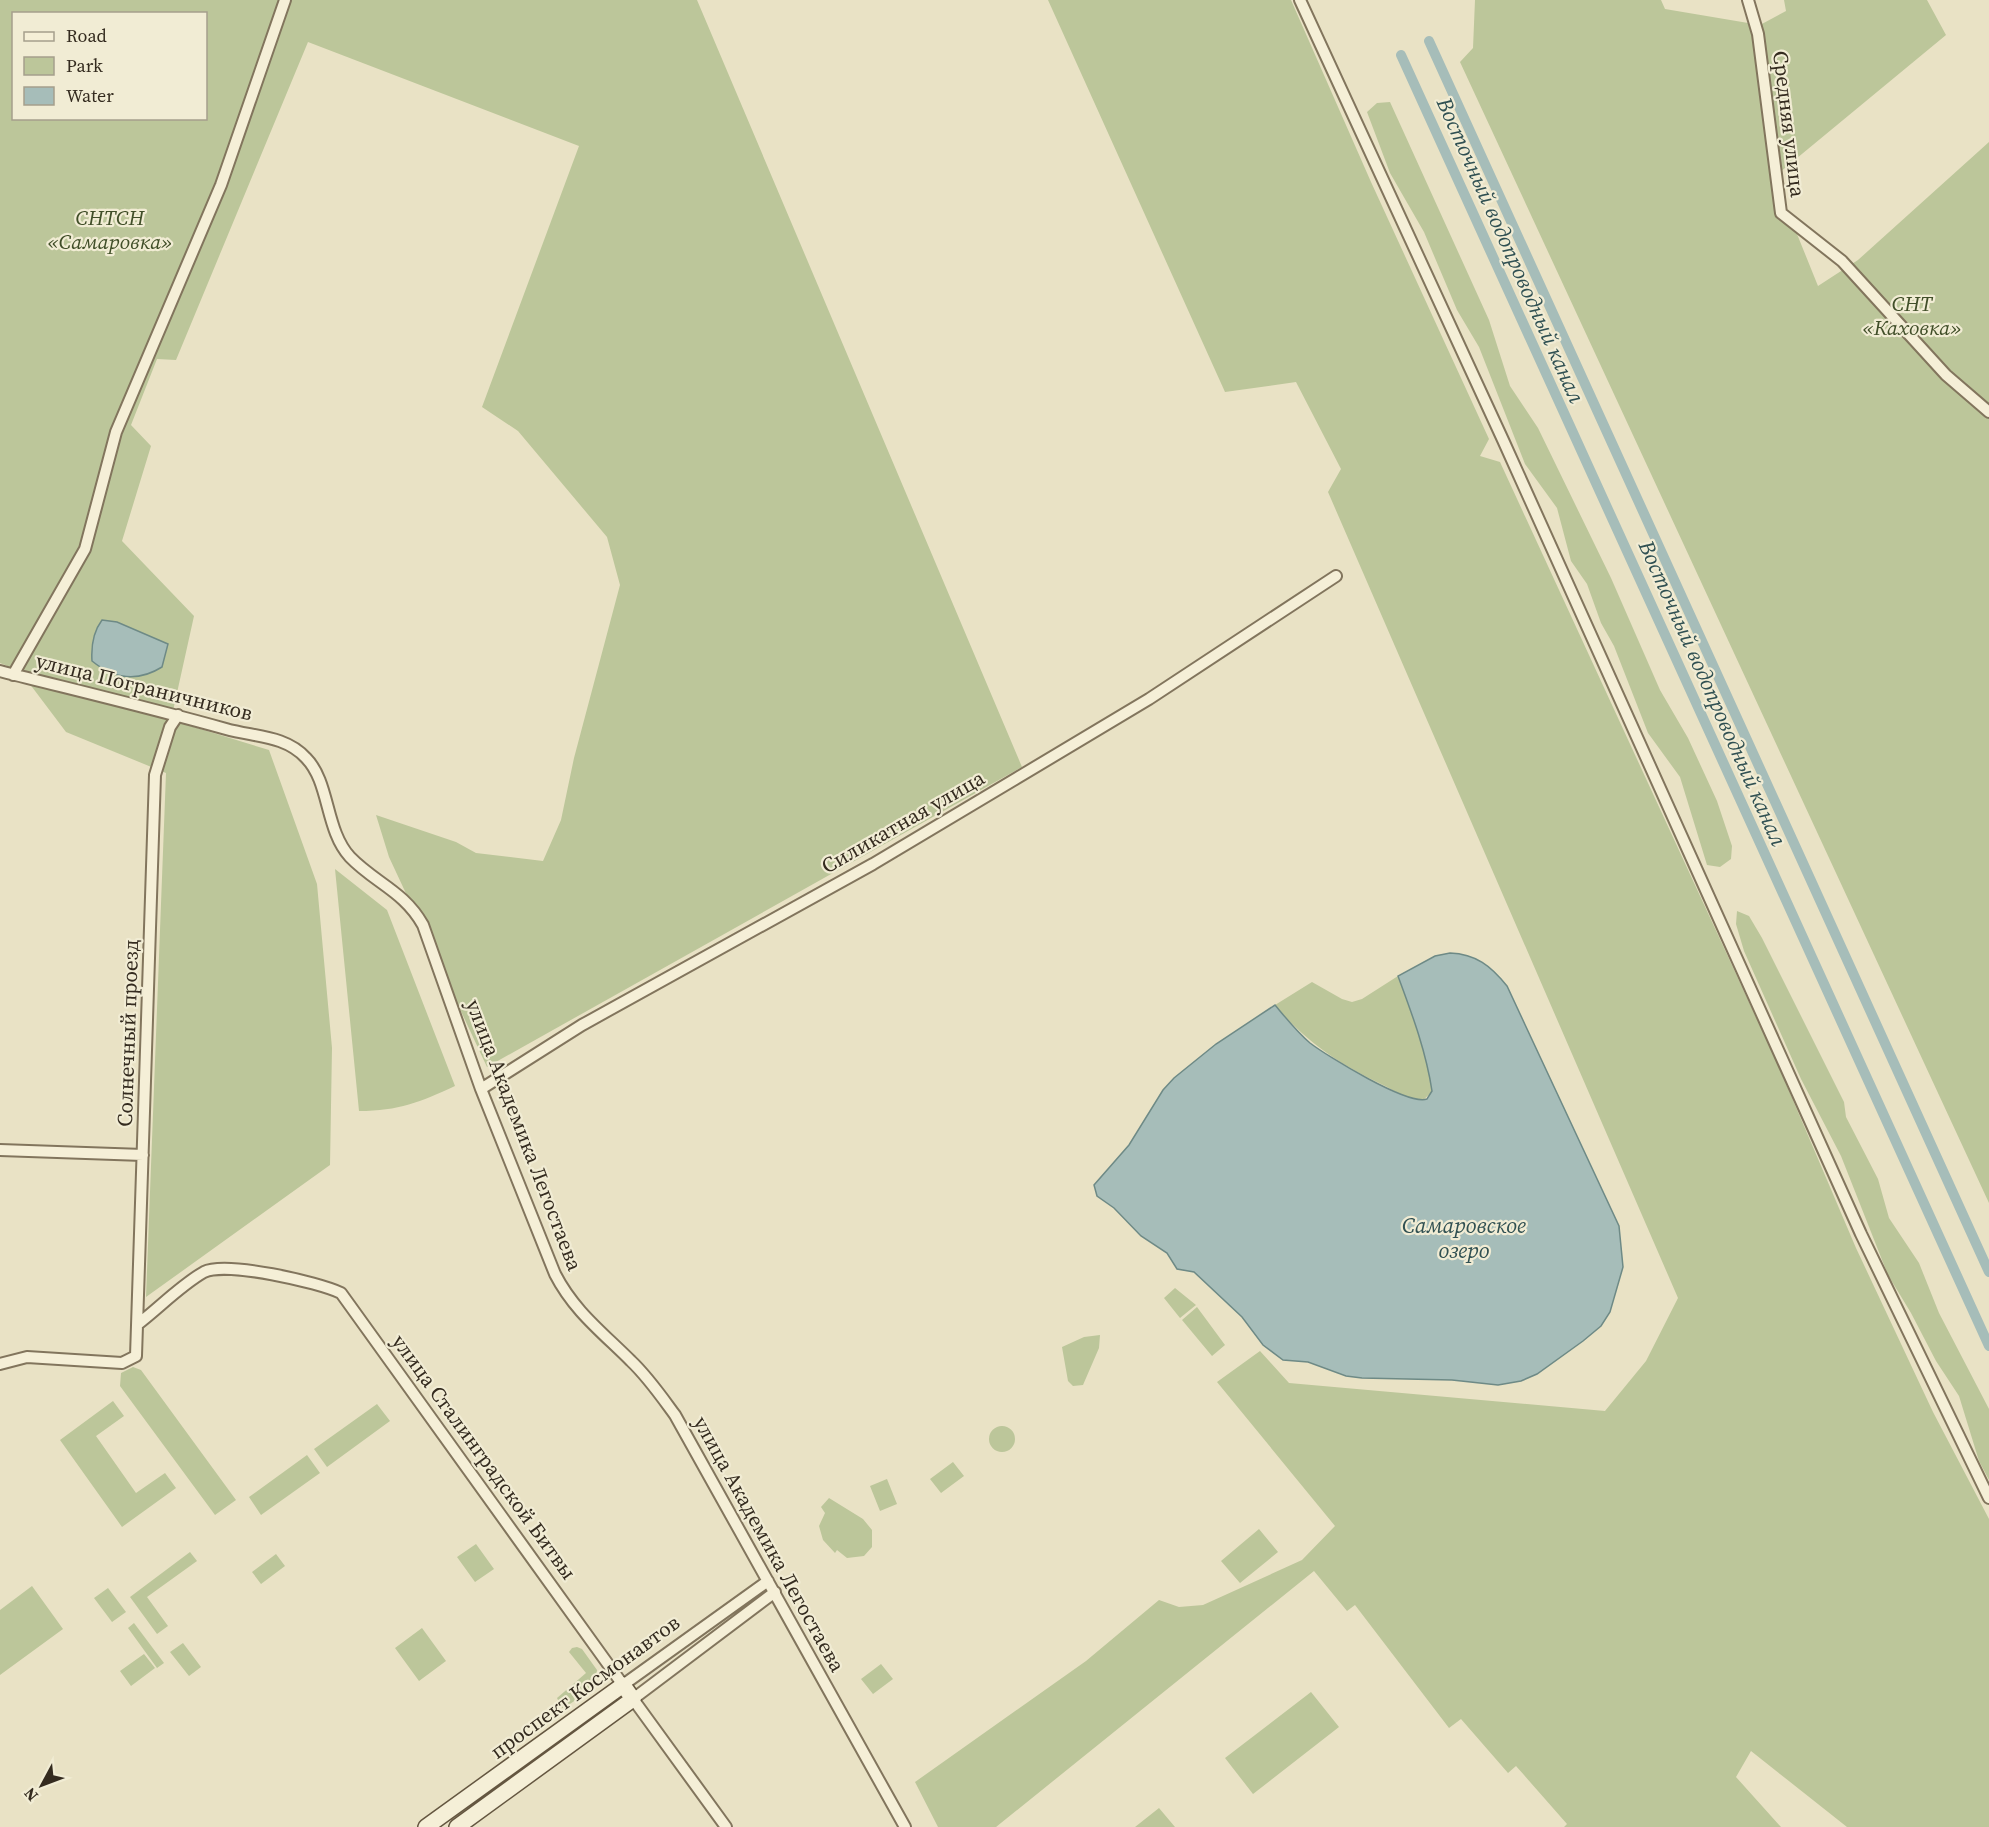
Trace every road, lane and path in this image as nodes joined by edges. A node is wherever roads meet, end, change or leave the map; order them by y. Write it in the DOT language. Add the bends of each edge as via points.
graph roads {
  1 [pos="285,0"];
  2 [pos="1300,0"];
  3 [pos="1748,0"];
  4 [pos="1989,412"];
  5 [pos="1336,576"];
  6 [pos="0,671"];
  7 [pos="13,675"];
  8 [pos="178,715"];
  9 [pos="279,740"];
  10 [pos="481,1089"];
  11 [pos="0,1150"];
  12 [pos="143,1155"];
  13 [pos="138,1324"];
  14 [pos="0,1364"];
  15 [pos="1989,1498"];
  16 [pos="768,1581"];
  17 [pos="775,1592"];
  18 [pos="623,1685"];
  19 [pos="633,1699"];
  20 [pos="426,1827"];
  21 [pos="457,1827"];
  22 [pos="726,1827"];
  23 [pos="905,1827"];
  1 -- 7 [label="street" via="221,185 116,432 85,549"];
  2 -- 15 [label="street" via="1861,1234"];
  3 -- 4 [label="street, Средняя улица" via="1758,34 1781,213 1842,261 1946,375"];
  5 -- 10 [label="street, Силикатная улица" via="1149,699 873,864 582,1025"];
  6 -- 7 [label="street, улица Пограничников"];
  7 -- 8 [label="street, улица Пограничников"];
  8 -- 9 [label="street, улица Пограничников"];
  8 -- 12 [label="street, Солнечный проезд" via="170,727 155,775"];
  9 -- 10 [label="street, улица Академика Легостаева" via="297,749 314,768 332,825 350,856 413,907 423,925"];
  10 -- 16 [label="street, улица Академика Легостаева" via="565,1295 631,1361 675,1415"];
  11 -- 12 [label="street"];
  12 -- 13 [label="street, Солнечный проезд"];
  13 -- 14 [label="street, Солнечный проезд" via="136,1356 122,1363 27,1357"];
  13 -- 18 [label="street, улица Сталинградской Битвы" via="205,1272 222,1267 315,1283 341,1293"];
  16 -- 17 [label="street, улица Академика Легостаева"];
  16 -- 18 [label="street, проспект Космонавтов"];
  17 -- 19 [label="street, проспект Космонавтов"];
  17 -- 23 [label="street, улица Академика Легостаева"];
  18 -- 19 [label="street, улица Сталинградской Битвы"];
  18 -- 20 [label="street, проспект Космонавтов"];
  19 -- 21 [label="street, проспект Космонавтов"];
  19 -- 22 [label="street, улица Сталинградской Битвы"];
}
